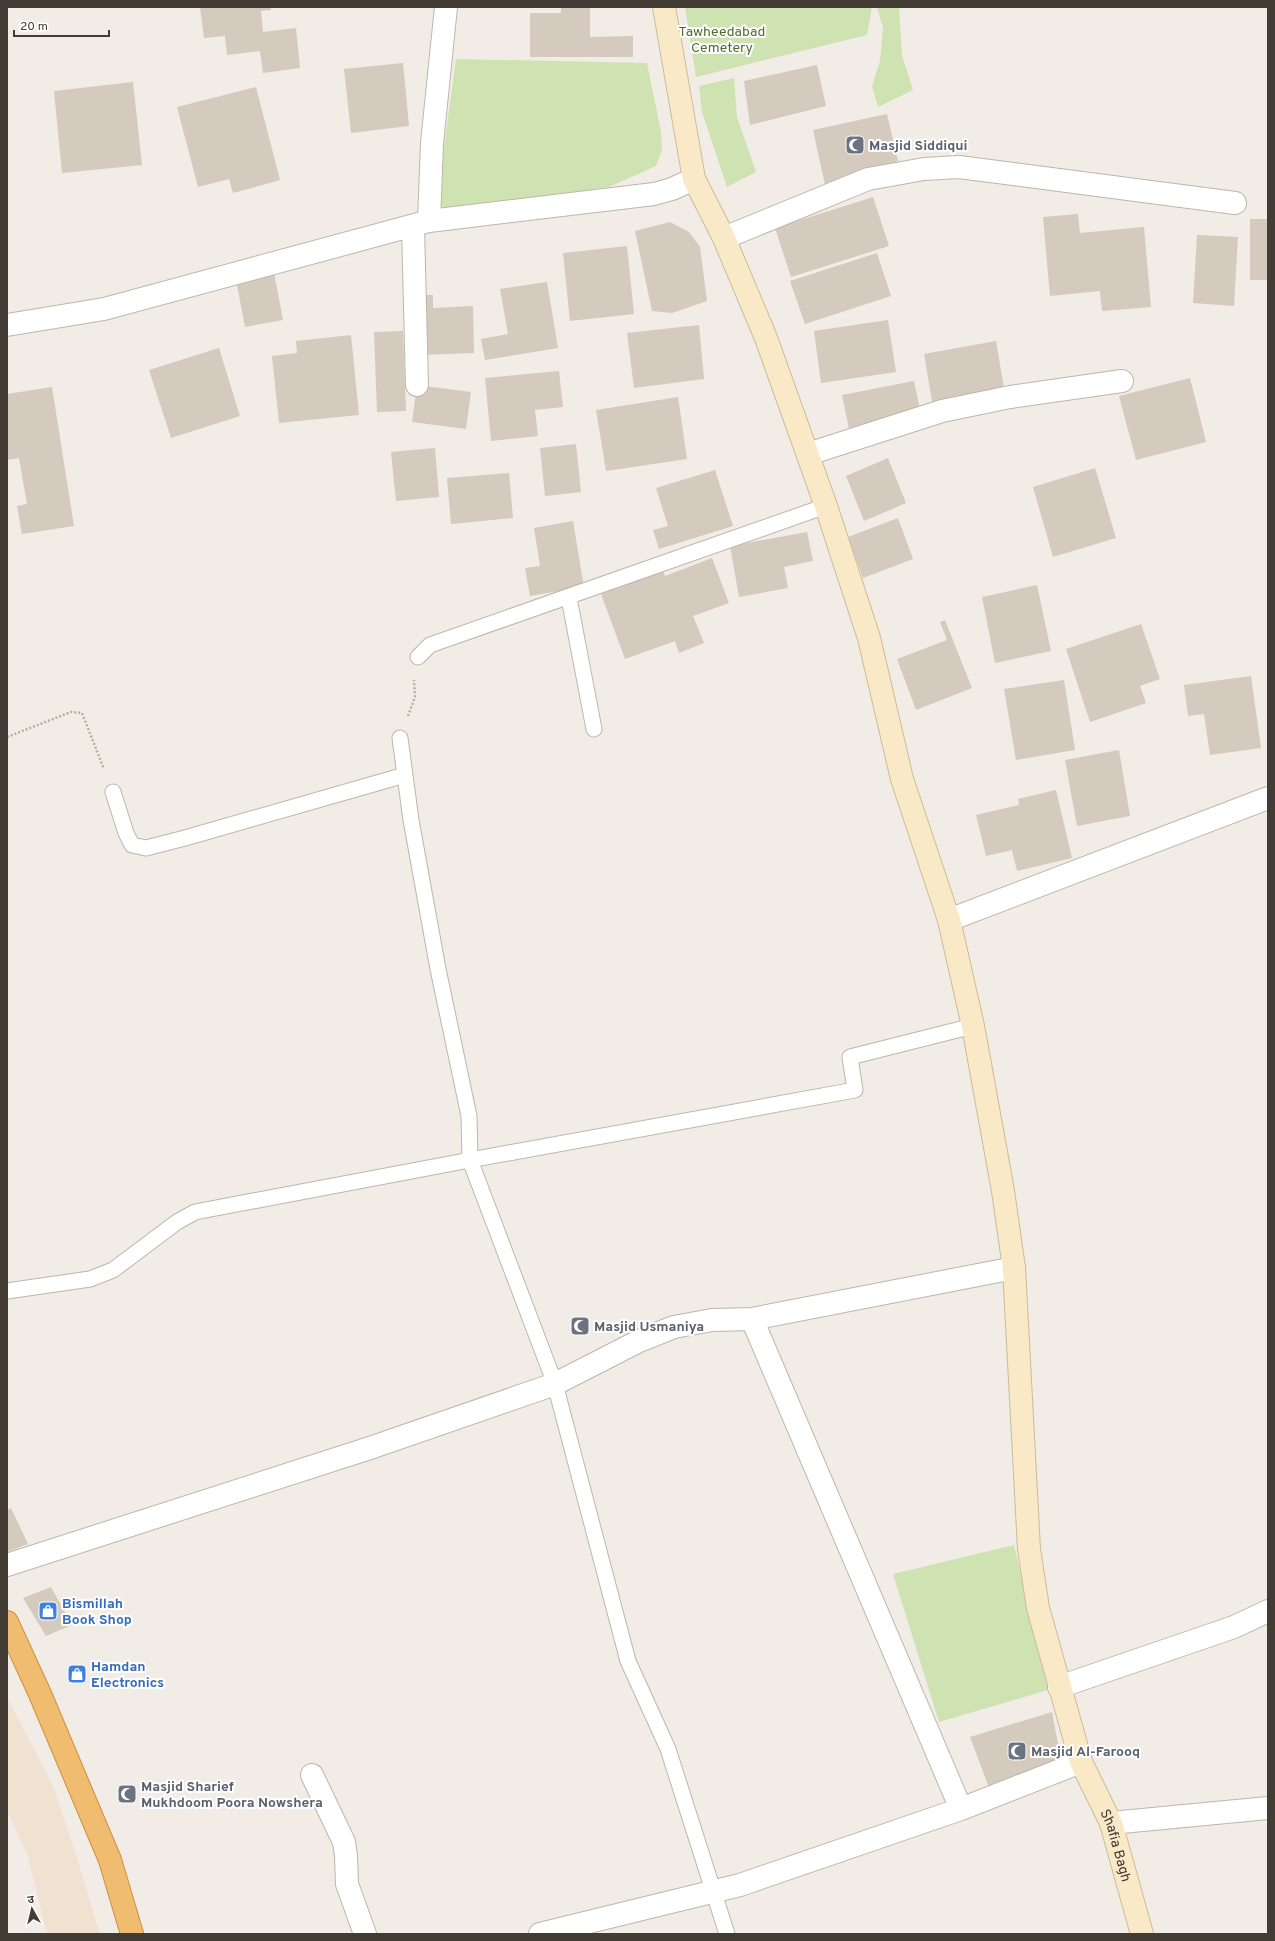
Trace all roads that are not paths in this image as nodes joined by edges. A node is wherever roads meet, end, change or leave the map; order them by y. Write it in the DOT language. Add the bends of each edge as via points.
graph roads {
  1 [pos="446,7"];
  2 [pos="664,7"];
  3 [pos="694,179"];
  4 [pos="1235,203"];
  5 [pos="421,223"];
  6 [pos="724,238"];
  7 [pos="7,325"];
  8 [pos="1122,381"];
  9 [pos="417,385"];
  10 [pos="808,454"];
  11 [pos="826,506"];
  12 [pos="569,598"];
  13 [pos="418,657"];
  14 [pos="594,729"];
  15 [pos="400,738"];
  16 [pos="405,775"];
  17 [pos="113,792"];
  18 [pos="1268,798"];
  19 [pos="949,920"];
  20 [pos="973,1026"];
  21 [pos="470,1160"];
  22 [pos="1014,1268"];
  23 [pos="7,1291"];
  24 [pos="752,1319"];
  25 [pos="556,1384"];
  26 [pos="7,1565"];
  27 [pos="1268,1611"];
  28 [pos="7,1622"];
  29 [pos="1059,1687"];
  30 [pos="1081,1762"];
  31 [pos="312,1775"];
  32 [pos="1268,1808"];
  33 [pos="961,1809"];
  34 [pos="1111,1823"];
  35 [pos="713,1892"];
  36 [pos="132,1934"];
  37 [pos="365,1934"];
  38 [pos="540,1934"];
  39 [pos="727,1934"];
  40 [pos="1142,1934"];
  1 -- 5 [label="street"];
  2 -- 3 [label="street, Shafia Bagh"];
  3 -- 5 [label="street" via="654,194"];
  3 -- 6 [label="street, Shafia Bagh"];
  4 -- 6 [label="street" via="959,167 924,169 868,179"];
  5 -- 7 [label="street" via="104,309"];
  5 -- 9 [label="street"];
  6 -- 10 [label="street, Shafia Bagh" via="766,338"];
  8 -- 10 [label="street" via="1010,397 942,411"];
  10 -- 11 [label="street, Shafia Bagh"];
  11 -- 12 [label="lane"];
  11 -- 19 [label="street, Shafia Bagh" via="869,638 902,779"];
  12 -- 13 [label="lane" via="430,645"];
  12 -- 14 [label="lane"];
  15 -- 16 [label="lane"];
  16 -- 17 [label="lane" via="146,848 132,845"];
  16 -- 21 [label="lane" via="437,961 469,1116"];
  18 -- 19 [label="street"];
  19 -- 20 [label="street, Shafia Bagh"];
  20 -- 21 [label="lane" via="850,1057 855,1090"];
  20 -- 22 [label="street, Shafia Bagh"];
  21 -- 23 [label="lane" via="195,1212 177,1222 113,1270 90,1279"];
  21 -- 25 [label="lane"];
  22 -- 24 [label="street"];
  22 -- 29 [label="street, Shafia Bagh" via="1028,1548 1038,1608"];
  24 -- 25 [label="street" via="712,1320 674,1327 639,1341"];
  24 -- 33 [label="street"];
  25 -- 26 [label="street" via="370,1448"];
  25 -- 35 [label="lane" via="628,1661 668,1749"];
  27 -- 29 [label="street" via="1234,1627"];
  28 -- 36 [label="highway" via="110,1860"];
  29 -- 30 [label="street, Shafia Bagh"];
  30 -- 33 [label="street"];
  30 -- 34 [label="street, Shafia Bagh"];
  31 -- 37 [label="street" via="344,1842 347,1884"];
  32 -- 34 [label="street"];
  33 -- 35 [label="street"];
  34 -- 40 [label="street, Shafia Bagh"];
  35 -- 38 [label="street"];
  35 -- 39 [label="lane"];
}
